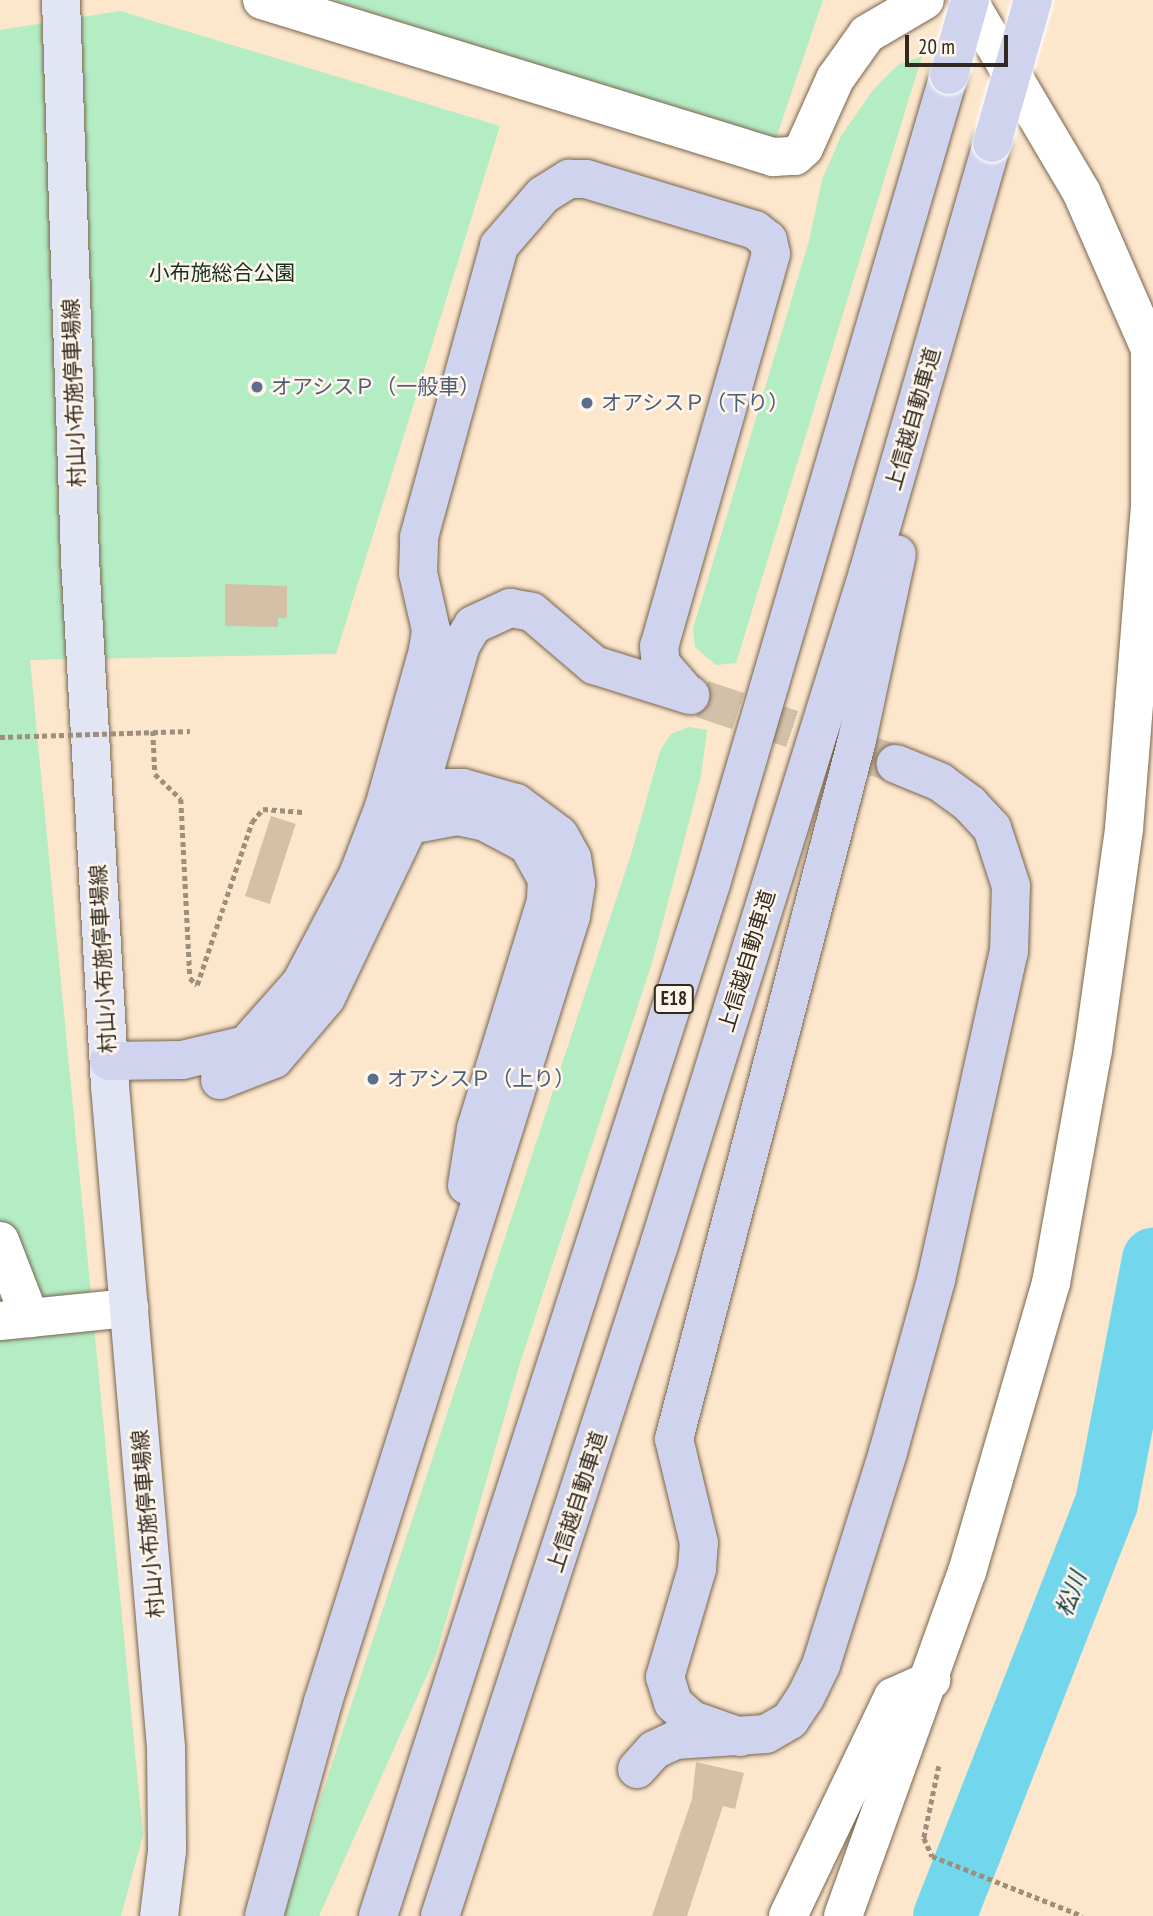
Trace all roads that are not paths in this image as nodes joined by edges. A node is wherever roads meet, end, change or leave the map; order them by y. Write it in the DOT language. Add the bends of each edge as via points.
graph roads {
  1 [pos="61,0"];
  2 [pos="262,0"];
  3 [pos="925,0"];
  4 [pos="969,0"];
  5 [pos="1033,0"];
  6 [pos="964,244"];
  7 [pos="896,764"];
  8 [pos="404,809"];
  9 [pos="109,1074"];
  10 [pos="0,1241"];
  11 [pos="129,1308"];
  12 [pos="15,1319"];
  13 [pos="931,1680"];
  14 [pos="740,1737"];
  15 [pos="637,1769"];
  16 [pos="425,1774"];
  17 [pos="159,1916"];
  18 [pos="264,1916"];
  19 [pos="363,1916"];
  20 [pos="378,1916"];
  21 [pos="440,1916"];
  22 [pos="788,1916"];
  23 [pos="843,1916"];
  1 -- 9 [label="main road, 村山小布施停車場線" via="80,559"];
  2 -- 3 [label="street" via="773,157 794,156 804,148 835,79 867,34"];
  4 -- 13 [label="street" via="1082,193 1150,349 1150,503 1124,829 1093,1050 1051,1283"];
  4 -- 16 [label="highway, E18, bridge" via="711,884"];
  5 -- 6 [label="highway, 上信越自動車道, bridge"];
  6 -- 14 [label="highway" via="857,740 674,1439 699,1543 697,1569 665,1677 673,1703 692,1720"];
  6 -- 21 [label="highway, 上信越自動車道" via="656,1255"];
  7 -- 14 [label="highway" via="940,782 992,828 1011,886 1009,951 936,1280 821,1665 790,1720 766,1734"];
  8 -- 8 [label="highway" via="461,645 473,625 491,613 532,612 594,665 694,696 661,664 659,646 771,254 768,240 755,230 586,179 569,179 543,195 499,246 419,537 418,573 431,629"];
  8 -- 9 [label="highway" via="326,998 274,1059 245,1074 209,1083"];
  8 -- 18 [label="highway" via="485,822 528,845 547,880 546,901 476,1129 453,1281"];
  9 -- 11 [label="main road, 村山小布施停車場線"];
  10 -- 12 [label="street"];
  11 -- 12 [label="street"];
  11 -- 17 [label="main road, 村山小布施停車場線" via="166,1748 167,1851"];
  13 -- 22 [label="street" via="894,1697"];
  13 -- 23 [label="street"];
  14 -- 15 [label="highway" via="674,1740 654,1750"];
  16 -- 19 [label="highway"];
  16 -- 20 [label="highway, E18"];
}
